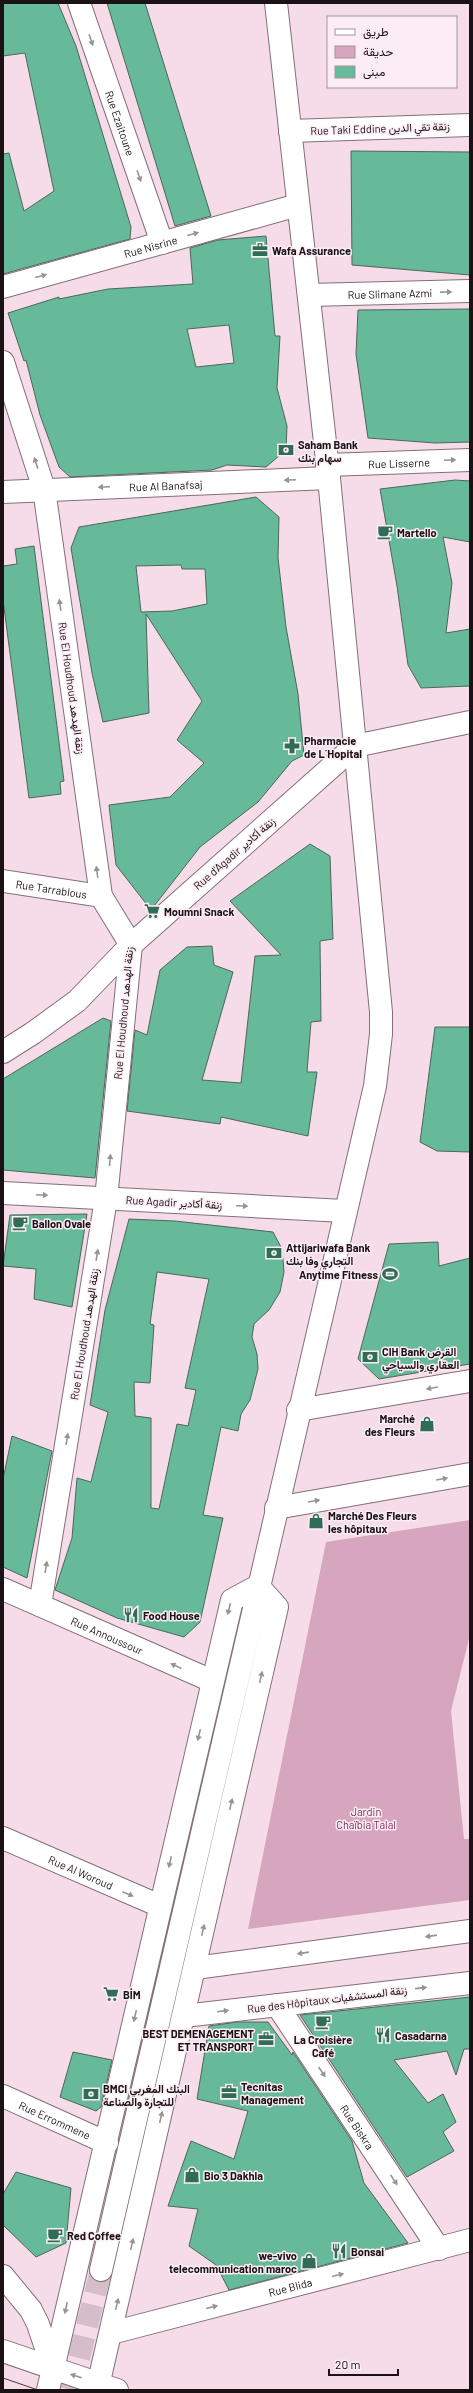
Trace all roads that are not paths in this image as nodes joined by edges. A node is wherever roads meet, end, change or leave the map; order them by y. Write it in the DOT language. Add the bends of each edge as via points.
graph roads {
  1 [pos="79,3"];
  2 [pos="276,3"];
  3 [pos="470,126"];
  4 [pos="290,131"];
  5 [pos="298,205"];
  6 [pos="162,243"];
  7 [pos="3,286"];
  8 [pos="470,291"];
  9 [pos="309,294"];
  10 [pos="3,362"];
  11 [pos="470,460"];
  12 [pos="328,472"];
  13 [pos="44,489"];
  14 [pos="3,492"];
  15 [pos="470,722"];
  16 [pos="355,746"];
  17 [pos="3,881"];
  18 [pos="101,896"];
  19 [pos="131,945"];
  20 [pos="3,1052"];
  21 [pos="3,1193"];
  22 [pos="106,1199"];
  23 [pos="344,1211"];
  24 [pos="470,1381"];
  25 [pos="298,1410"];
  26 [pos="470,1474"];
  27 [pos="276,1508"];
  28 [pos="258,1586"];
  29 [pos="3,1589"];
  30 [pos="40,1605"];
  31 [pos="212,1681"];
  32 [pos="3,1838"];
  33 [pos="160,1906"];
  34 [pos="470,1930"];
  35 [pos="195,1968"];
  36 [pos="470,1983"];
  37 [pos="277,2005"];
  38 [pos="184,2016"];
  39 [pos="3,2096"];
  40 [pos="107,2143"];
  41 [pos="470,2240"];
  42 [pos="439,2249"];
  43 [pos="101,2270"];
  44 [pos="3,2276"];
  45 [pos="111,2333"];
  46 [pos="3,2351"];
  47 [pos="51,2380"];
  48 [pos="105,2388"];
  1 -- 6 [label="street, Rue Ezaitoune, one-way"];
  2 -- 4 [label="street"];
  3 -- 4 [label="street, Rue Taki Eddine زنقة تقي الدين"];
  4 -- 5 [label="street"];
  6 -- 5 [label="street, Rue Nisrine, one-way"];
  5 -- 9 [label="street"];
  7 -- 6 [label="street, Rue Nisrine, one-way"];
  9 -- 8 [label="street, Rue Slimane Azmi, one-way"];
  9 -- 12 [label="street"];
  13 -- 10 [label="street, Rue El Houdhoud زنقة الهدهد, one-way"];
  12 -- 11 [label="street, Rue Lisserne, one-way"];
  12 -- 13 [label="street, Rue Al Banafsaj, one-way"];
  12 -- 16 [label="street"];
  13 -- 14 [label="street, Rue Al Banafsaj"];
  18 -- 13 [label="street, Rue El Houdhoud زنقة الهدهد, one-way"];
  15 -- 16 [label="street"];
  16 -- 19 [label="street, Rue d'Agadir زنقة أكادير"];
  16 -- 23 [label="street" via="381,1004 381,1034 375,1086"];
  17 -- 18 [label="street, Rue Tarrablous"];
  18 -- 19 [label="street, Rue El Houdhoud زنقة الهدهد"];
  19 -- 20 [label="street, Rue d'Agadir زنقة أكادير" via="77,1001"];
  22 -- 19 [label="street, Rue El Houdhoud زنقة الهدهد, one-way"];
  21 -- 22 [label="street, Rue Agadir زنقة أكادير, one-way"];
  22 -- 23 [label="street, Rue Agadir زنقة أكادير, one-way"];
  30 -- 22 [label="street, Rue El Houdhoud زنقة الهدهد, one-way"];
  23 -- 25 [label="street"];
  24 -- 25 [label="street, one-way"];
  25 -- 27 [label="street"];
  27 -- 26 [label="street, one-way"];
  27 -- 28 [label="street"];
  28 -- 31 [label="street, one-way" via="232,1600"];
  35 -- 28 [label="street, one-way" via="277,1607"];
  28 -- 43 [label="street"];
  29 -- 30 [label="street, Rue Annoussour"];
  31 -- 30 [label="street, Rue Annoussour, one-way"];
  31 -- 33 [label="street, one-way"];
  32 -- 33 [label="street, Rue Al Woroud, one-way"];
  33 -- 40 [label="street, one-way"];
  34 -- 35 [label="street, one-way"];
  35 -- 38 [label="street"];
  37 -- 36 [label="street, Rue des Hôpitaux زنقة المستشفيات, one-way"];
  38 -- 37 [label="street, Rue des Hôpitaux زنقة المستشفيات, one-way"];
  37 -- 42 [label="street, Rue Biskra, one-way"];
  45 -- 38 [label="street, one-way"];
  39 -- 40 [label="street, Rue Errommene"];
  40 -- 47 [label="street, one-way" via="73,2276"];
  41 -- 42 [label="street, Rue Blida"];
  45 -- 42 [label="street, Rue Blida, one-way"];
  44 -- 47 [label="street" via="31,2310 38,2324"];
  45 -- 48 [label="street"];
  46 -- 47 [label="street"];
  48 -- 47 [label="street, one-way"];
}
